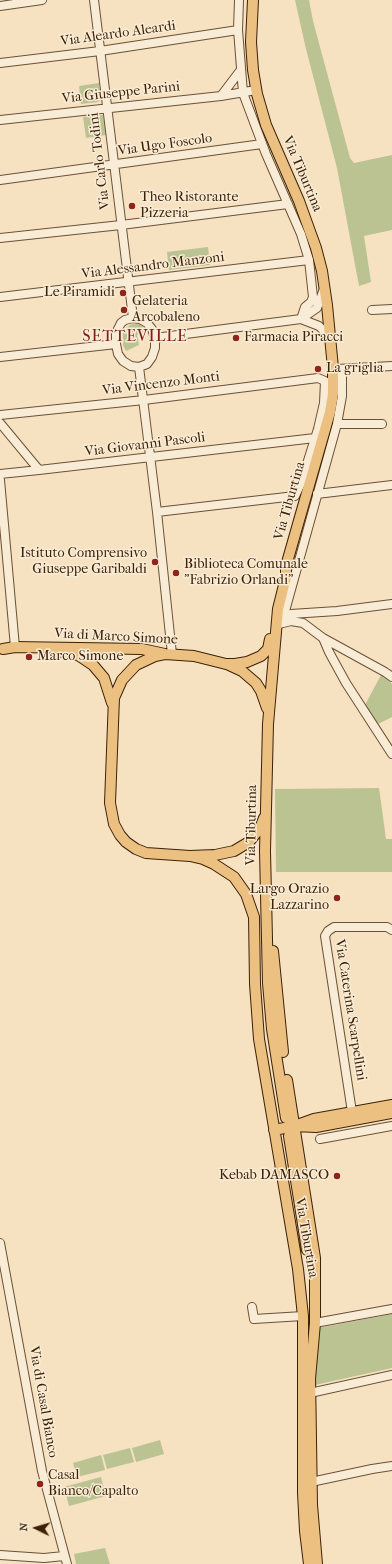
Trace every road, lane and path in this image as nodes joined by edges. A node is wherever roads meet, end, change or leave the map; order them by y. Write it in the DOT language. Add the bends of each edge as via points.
graph roads {
  1 [pos="42,0"];
  2 [pos="94,0"];
  3 [pos="239,0"];
  4 [pos="254,0"];
  5 [pos="0,6"];
  6 [pos="238,30"];
  7 [pos="100,50"];
  8 [pos="0,63"];
  9 [pos="240,71"];
  10 [pos="256,90"];
  11 [pos="243,93"];
  12 [pos="221,96"];
  13 [pos="107,108"];
  14 [pos="0,120"];
  15 [pos="262,144"];
  16 [pos="114,165"];
  17 [pos="0,180"];
  18 [pos="288,204"];
  19 [pos="121,225"];
  20 [pos="0,238"];
  21 [pos="309,260"];
  22 [pos="128,282"];
  23 [pos="324,287"];
  24 [pos="0,297"];
  25 [pos="392,309"];
  26 [pos="372,310"];
  27 [pos="329,317"];
  28 [pos="133,318"];
  29 [pos="303,318"];
  30 [pos="315,324"];
  31 [pos="155,338"];
  32 [pos="332,343"];
  33 [pos="116,344"];
  34 [pos="0,357"];
  35 [pos="392,366"];
  36 [pos="139,367"];
  37 [pos="338,369"];
  38 [pos="144,400"];
  39 [pos="0,415"];
  40 [pos="0,423"];
  41 [pos="336,424"];
  42 [pos="382,424"];
  43 [pos="315,438"];
  44 [pos="150,458"];
  45 [pos="39,470"];
  46 [pos="0,474"];
  47 [pos="0,480"];
  48 [pos="392,485"];
  49 [pos="318,494"];
  50 [pos="157,512"];
  51 [pos="286,566"];
  52 [pos="392,604"];
  53 [pos="279,622"];
  54 [pos="323,638"];
  55 [pos="15,647"];
  56 [pos="2,649"];
  57 [pos="169,654"];
  58 [pos="226,664"];
  59 [pos="392,677"];
  60 [pos="113,708"];
  61 [pos="268,724"];
  62 [pos="392,754"];
  63 [pos="266,811"];
  64 [pos="190,856"];
  65 [pos="267,923"];
  66 [pos="392,930"];
  67 [pos="392,1105"];
  68 [pos="292,1106"];
  69 [pos="392,1113"];
  70 [pos="353,1116"];
  71 [pos="286,1118"];
  72 [pos="315,1123"];
  73 [pos="295,1126"];
  74 [pos="392,1126"];
  75 [pos="274,1130"];
  76 [pos="356,1133"];
  77 [pos="289,1136"];
  78 [pos="320,1139"];
  79 [pos="299,1151"];
  80 [pos="0,1243"];
  81 [pos="1,1254"];
  82 [pos="252,1307"];
  83 [pos="392,1309"];
  84 [pos="303,1316"];
  85 [pos="315,1323"];
  86 [pos="392,1374"];
  87 [pos="310,1380"];
  88 [pos="310,1393"];
  89 [pos="392,1466"];
  90 [pos="311,1482"];
  91 [pos="0,1555"];
  92 [pos="64,1556"];
  93 [pos="66,1564"];
  94 [pos="309,1564"];
  95 [pos="317,1564"];
  1 -- 5 [label="street"];
  2 -- 7 [label="street, Via Carlo Todini"];
  3 -- 6 [label="street"];
  4 -- 10 [label="main road, Via Tiburtina" via="251,42"];
  6 -- 7 [label="street, Via Aleardo Aleardi"];
  6 -- 9 [label="street"];
  7 -- 8 [label="street, Via Aleardo Aleardi"];
  7 -- 13 [label="street, Via Carlo Todini"];
  9 -- 11 [label="street"];
  9 -- 12 [label="street"];
  10 -- 11 [label="street, Via Giuseppe Parini"];
  10 -- 23 [label="main road, Via Tiburtina" via="266,125 310,229"];
  11 -- 12 [label="street, Via Giuseppe Parini"];
  11 -- 15 [label="street"];
  12 -- 13 [label="street, Via Giuseppe Parini"];
  13 -- 14 [label="street, Via Giuseppe Parini"];
  13 -- 16 [label="street, Via Carlo Todini"];
  15 -- 16 [label="street, Via Ugo Foscolo"];
  15 -- 18 [label="street"];
  16 -- 17 [label="street, Via Ugo Foscolo"];
  16 -- 19 [label="street, Via Carlo Todini"];
  18 -- 19 [label="street"];
  18 -- 21 [label="street"];
  19 -- 20 [label="street"];
  19 -- 22 [label="street, Via Carlo Todini"];
  21 -- 22 [label="street, Via Alessandro Manzoni"];
  21 -- 29 [label="street" via="313,298 305,307"];
  22 -- 24 [label="street, Via Alessandro Manzoni"];
  22 -- 28 [label="street, Via Carlo Todini"];
  23 -- 27 [label="main road, Via Tiburtina"];
  23 -- 29 [label="street" via="318,307"];
  25 -- 26 [label="street"];
  27 -- 29 [label="street"];
  27 -- 30 [label="street"];
  27 -- 32 [label="main road, Via Tiburtina"];
  28 -- 31 [label="street" via="147,323"];
  28 -- 33 [label="street" via="121,324 116,334"];
  29 -- 30 [label="street"];
  29 -- 31 [label="street"];
  30 -- 32 [label="street" via="323,329"];
  31 -- 36 [label="street" via="152,357 147,364"];
  32 -- 37 [label="main road, Via Tiburtina"];
  33 -- 34 [label="street"];
  33 -- 36 [label="street" via="123,361 130,366"];
  35 -- 37 [label="street"];
  36 -- 38 [label="street"];
  37 -- 41 [label="street" via="342,396"];
  37 -- 51 [label="main road, Via Tiburtina" via="329,415"];
  38 -- 39 [label="street, Via Vincenzo Monti"];
  38 -- 43 [label="street, Via Vincenzo Monti" via="318,378 325,381 323,406"];
  38 -- 44 [label="street"];
  40 -- 45 [label="street"];
  41 -- 42 [label="street"];
  41 -- 49 [label="street"];
  43 -- 44 [label="street, Via Giovanni Pascoli"];
  43 -- 50 [label="street" via="300,488 295,496"];
  44 -- 45 [label="street, Via Giovanni Pascoli"];
  44 -- 50 [label="street"];
  45 -- 46 [label="street, Via Giovanni Pascoli"];
  47 -- 55 [label="street"];
  48 -- 49 [label="street"];
  49 -- 53 [label="street"];
  50 -- 57 [label="street"];
  51 -- 53 [label="main road, Via Tiburtina"];
  51 -- 58 [label="main road, Via di Marco Simone" via="276,598 268,649 255,660"];
  52 -- 53 [label="street"];
  53 -- 54 [label="street" via="299,622"];
  53 -- 61 [label="main road, Via Tiburtina"];
  54 -- 59 [label="street"];
  54 -- 62 [label="street" via="346,683"];
  55 -- 56 [label="main road, Via di Marco Simone"];
  55 -- 57 [label="main road, Via di Marco Simone" via="142,649"];
  56 -- 60 [label="main road, Via di Marco Simone" via="15,652 68,653 86,660 104,678"];
  57 -- 58 [label="main road, Via di Marco Simone" via="194,656"];
  57 -- 60 [label="main road" via="144,660 128,672 118,688"];
  58 -- 61 [label="main road, Via di Marco Simone" via="242,671 256,683 265,700"];
  60 -- 64 [label="main road" via="110,803 114,824 123,838 136,849 159,855"];
  61 -- 63 [label="main road, Via Tiburtina"];
  63 -- 64 [label="main road" via="255,836 242,847 226,853"];
  63 -- 65 [label="main road, Via Tiburtina"];
  64 -- 75 [label="main road, Via Tiburtina" via="214,864 234,877 251,906 254,917 259,1039"];
  65 -- 68 [label="main road" via="274,956 280,1034"];
  65 -- 71 [label="main road, Via Tiburtina" via="270,1010"];
  66 -- 70 [label="street, Via Caterina Scarpellini" via="387,927 334,927 325,936"];
  67 -- 70 [label="main road"];
  68 -- 72 [label="main road" via="296,1113"];
  68 -- 73 [label="main road"];
  69 -- 70 [label="main road"];
  70 -- 72 [label="main road"];
  70 -- 76 [label="street"];
  72 -- 73 [label="main road"];
  72 -- 79 [label="main road" via="304,1137"];
  73 -- 75 [label="main road"];
  73 -- 79 [label="main road"];
  74 -- 76 [label="street"];
  75 -- 84 [label="main road, Via Tiburtina" via="298,1268"];
  76 -- 78 [label="street"];
  77 -- 87 [label="main road, Via Tiburtina" via="308,1264"];
  79 -- 85 [label="main road" via="315,1258"];
  80 -- 81 [label="street, Via di Casal Bianco"];
  81 -- 92 [label="street, Via di Casal Bianco" via="42,1471"];
  82 -- 84 [label="street" via="254,1319"];
  83 -- 85 [label="street"];
  84 -- 94 [label="main road, Via Tiburtina" via="303,1493 304,1531"];
  85 -- 87 [label="main road"];
  86 -- 88 [label="street"];
  87 -- 88 [label="main road, Via Tiburtina"];
  88 -- 90 [label="main road, Via Tiburtina"];
  89 -- 90 [label="street"];
  90 -- 95 [label="main road, Via Tiburtina"];
  91 -- 92 [label="street" via="44,1558"];
  92 -- 93 [label="street, Via di Casal Bianco"];
}
